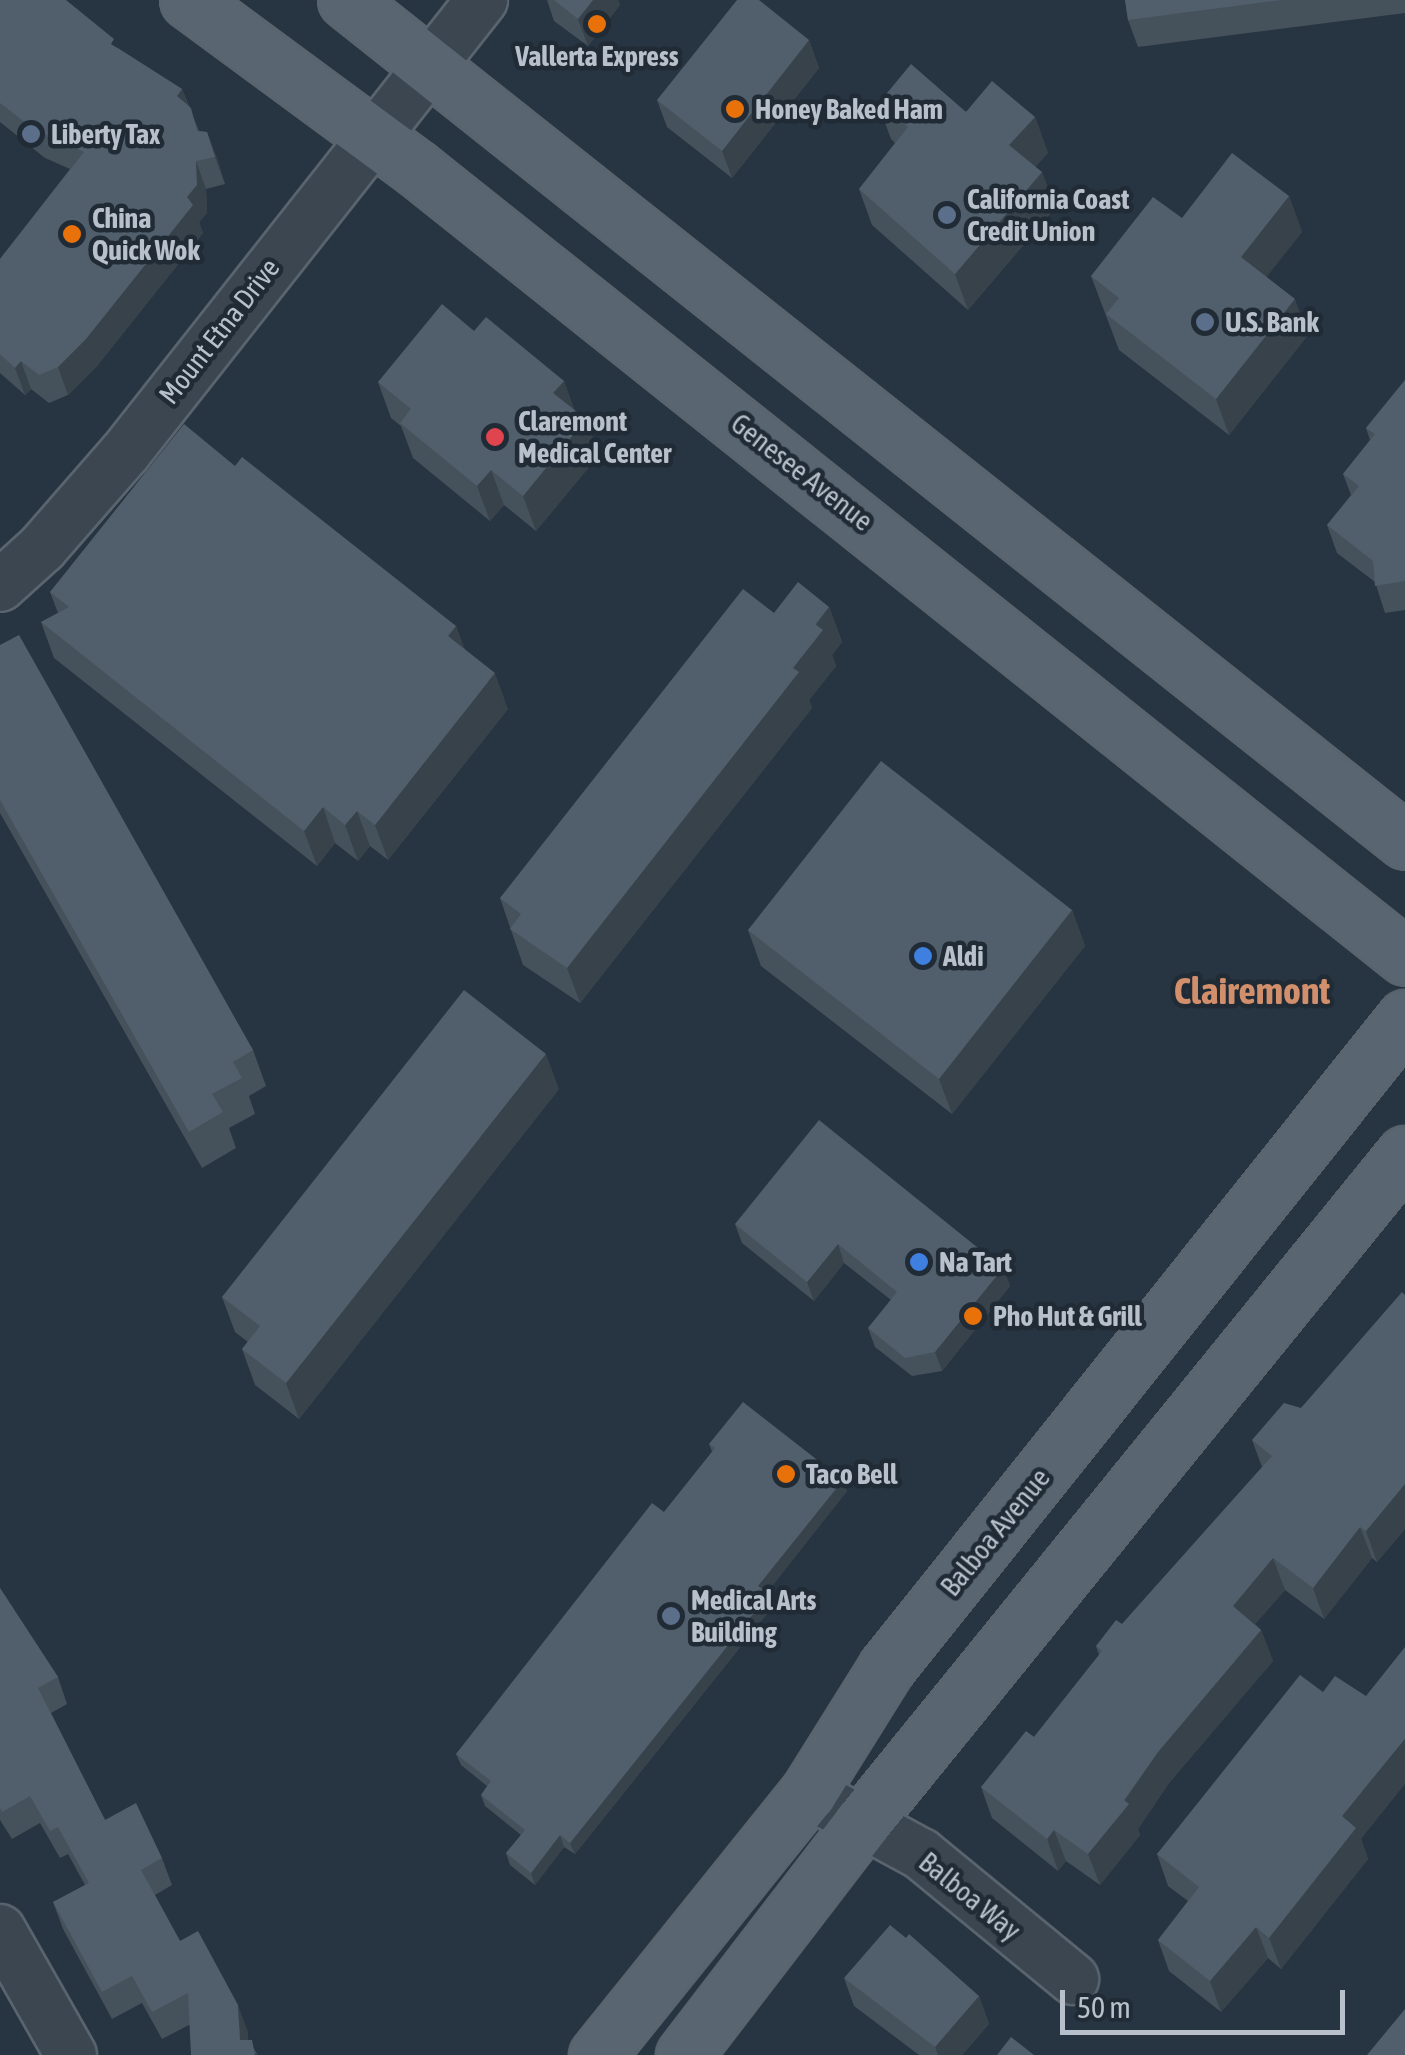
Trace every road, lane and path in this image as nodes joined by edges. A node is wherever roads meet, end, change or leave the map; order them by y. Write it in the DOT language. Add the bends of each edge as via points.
graph roads {
  1 [pos="188,0"];
  2 [pos="346,0"];
  3 [pos="482,0"];
  4 [pos="429,66"];
  5 [pos="373,136"];
  6 [pos="0,586"];
  7 [pos="1405,841"];
  8 [pos="1405,957"];
  9 [pos="1405,1018"];
  10 [pos="1405,1154"];
  11 [pos="808,1793"];
  12 [pos="862,1824"];
  13 [pos="0,1930"];
  14 [pos="1072,1979"];
  15 [pos="71,2055"];
  16 [pos="597,2055"];
  17 [pos="684,2055"];
  1 -- 5 [label="main road, Genesee Avenue"];
  2 -- 4 [label="main road"];
  3 -- 4 [label="street, Mount Etna Drive"];
  4 -- 5 [label="street, Mount Etna Drive"];
  4 -- 7 [label="main road"];
  5 -- 6 [label="street, Mount Etna Drive" via="124,453"];
  5 -- 8 [label="main road, Genesee Avenue"];
  9 -- 11 [label="main road, Balboa Avenue" via="886,1668"];
  10 -- 12 [label="main road"];
  11 -- 12 [label="street, Balboa Way"];
  11 -- 16 [label="main road, Balboa Avenue"];
  12 -- 14 [label="street, Balboa Way" via="921,1854"];
  12 -- 17 [label="main road"];
  13 -- 15 [label="street"];
}
